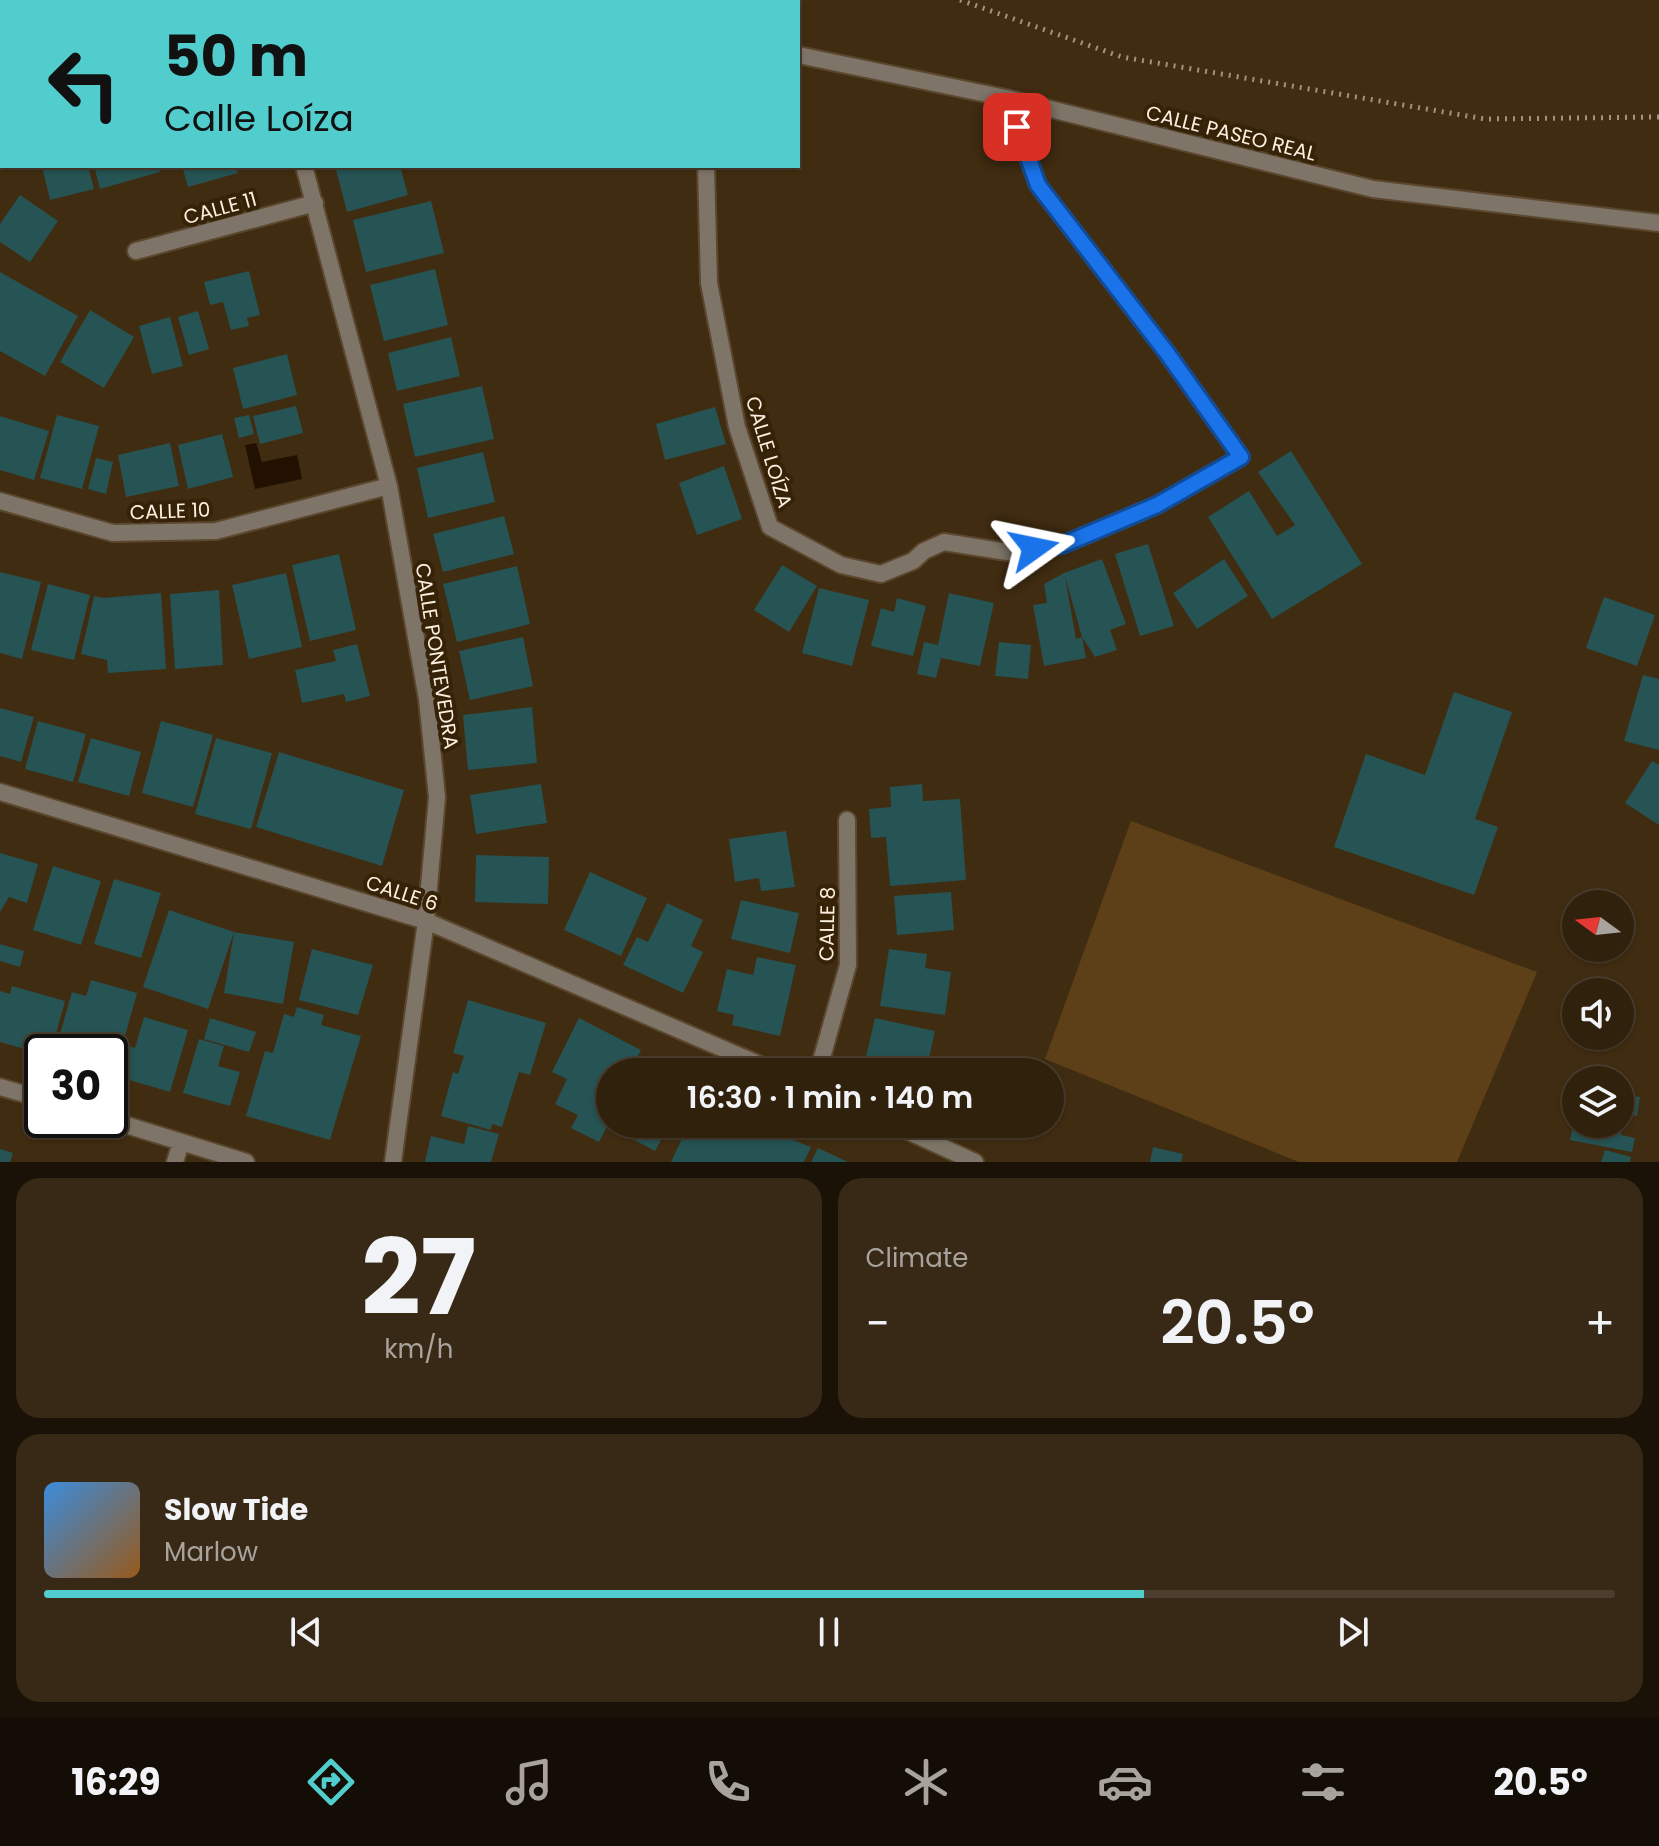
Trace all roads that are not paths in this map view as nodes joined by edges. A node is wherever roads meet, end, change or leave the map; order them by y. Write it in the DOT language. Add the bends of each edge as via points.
graph roads {
  1 [pos="800,55"];
  2 [pos="1006,98"];
  3 [pos="305,168"];
  4 [pos="706,168"];
  5 [pos="315,203"];
  6 [pos="1659,223"];
  7 [pos="136,251"];
  8 [pos="389,486"];
  9 [pos="0,501"];
  10 [pos="0,792"];
  11 [pos="847,820"];
  12 [pos="426,921"];
  13 [pos="744,1058"];
  14 [pos="822,1058"];
  15 [pos="0,1087"];
  16 [pos="24,1094"];
  17 [pos="128,1126"];
  18 [pos="923,1138"];
  19 [pos="181,1142"];
  20 [pos="175,1162"];
  21 [pos="246,1162"];
  22 [pos="393,1162"];
  23 [pos="975,1162"];
  1 -- 2 [label="street, CALLE PASEO REAL"];
  2 -- 4 [label="street, CALLE LOÍZA" via="1038,185 1241,457 1157,505 1062,545 1007,552 944,542 881,574 841,565 770,527 737,427 709,283"];
  2 -- 6 [label="street, CALLE PASEO REAL" via="1373,189"];
  3 -- 5 [label="street, CALLE PONTEVEDRA"];
  5 -- 7 [label="street, CALLE 11"];
  5 -- 8 [label="street, CALLE PONTEVEDRA"];
  8 -- 9 [label="street, CALLE 10" via="216,531 113,533"];
  8 -- 12 [label="street, CALLE PONTEVEDRA" via="427,699 437,797"];
  10 -- 12 [label="street, CALLE 6"];
  11 -- 14 [label="street, CALLE 8" via="848,965"];
  12 -- 13 [label="street, CALLE 6"];
  12 -- 22 [label="street, CALLE PONTEVEDRA"];
  15 -- 16 [label="street"];
  17 -- 19 [label="street"];
  18 -- 23 [label="street"];
  19 -- 20 [label="street"];
  19 -- 21 [label="street"];
}
